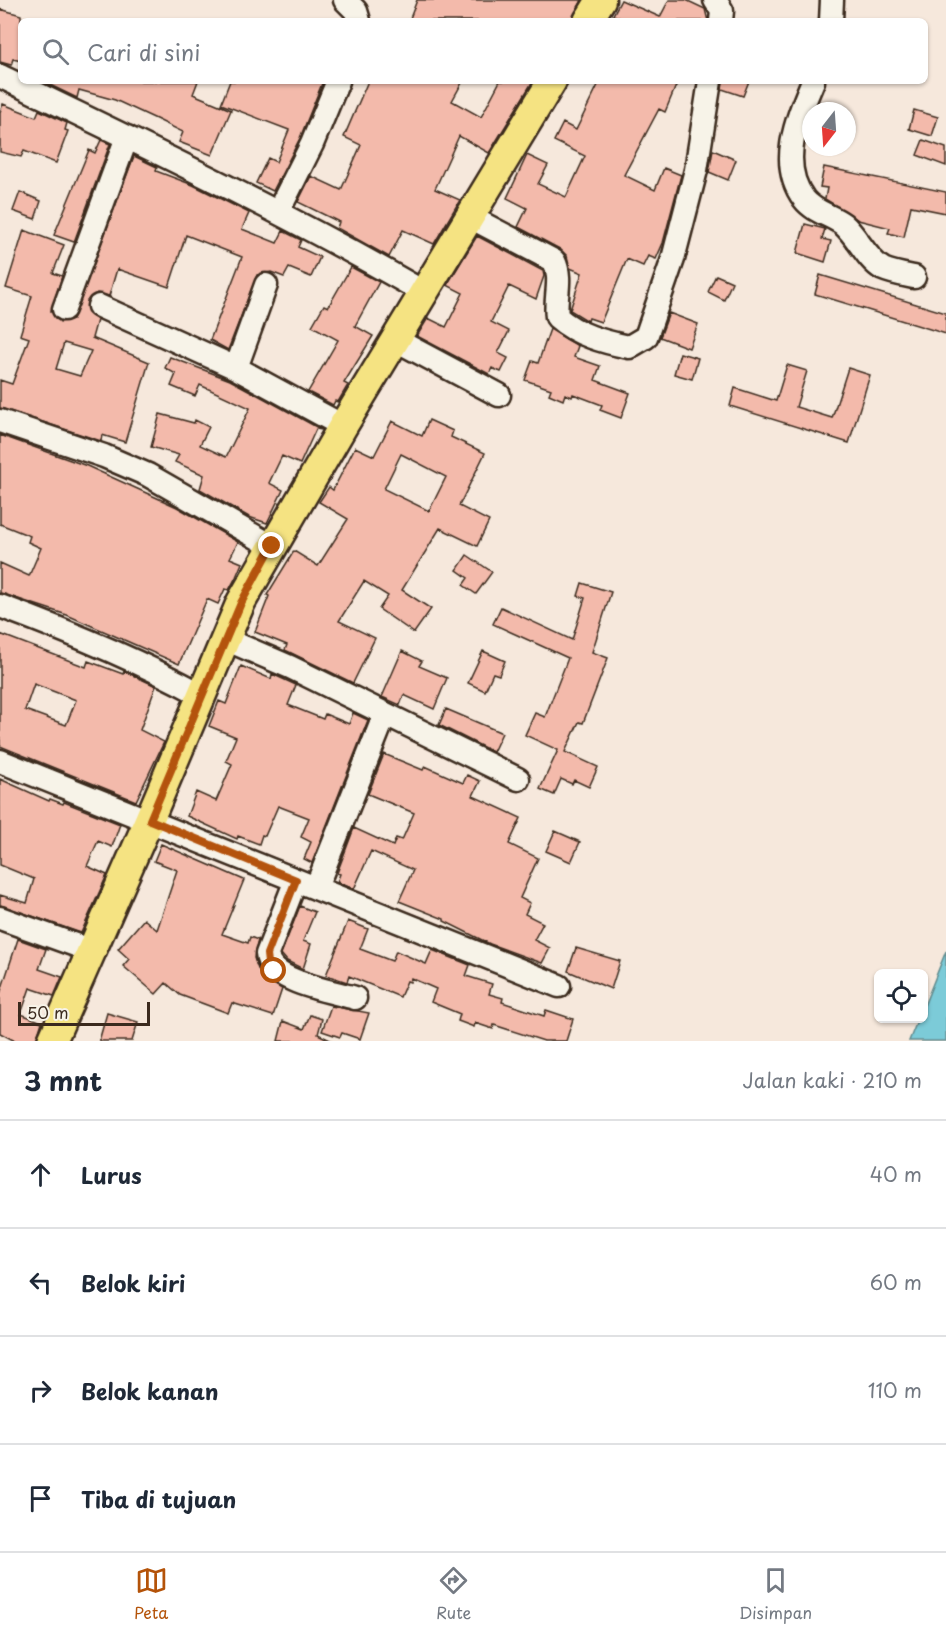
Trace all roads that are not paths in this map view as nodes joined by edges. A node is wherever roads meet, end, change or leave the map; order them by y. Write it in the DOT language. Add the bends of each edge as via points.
graph roads {
  1 [pos="345,0"];
  2 [pos="601,0"];
  3 [pos="715,0"];
  4 [pos="832,0"];
  5 [pos="358,18"];
  6 [pos="590,18"];
  7 [pos="721,18"];
  8 [pos="831,18"];
  9 [pos="0,76"];
  10 [pos="337,84"];
  11 [pos="550,84"];
  12 [pos="710,84"];
  13 [pos="812,84"];
  14 [pos="127,137"];
  15 [pos="278,212"];
  16 [pos="470,217"];
  17 [pos="914,277"];
  18 [pos="266,285"];
  19 [pos="425,293"];
  20 [pos="99,306"];
  21 [pos="64,309"];
  22 [pos="396,340"];
  23 [pos="236,368"];
  24 [pos="499,395"];
  25 [pos="0,422"];
  26 [pos="343,426"];
  27 [pos="272,546"];
  28 [pos="0,606"];
  29 [pos="225,639"];
  30 [pos="202,695"];
  31 [pos="386,714"];
  32 [pos="0,761"];
  33 [pos="518,779"];
  34 [pos="150,820"];
  35 [pos="306,884"];
  36 [pos="0,918"];
  37 [pos="92,951"];
  38 [pos="560,986"];
  39 [pos="355,998"];
  40 [pos="52,1041"];
  1 -- 5 [label="street" via="357,11"];
  2 -- 6 [label="main road"];
  3 -- 7 [label="street" via="722,10"];
  4 -- 8 [label="street"];
  9 -- 14 [label="street"];
  10 -- 15 [label="street"];
  11 -- 16 [label="main road"];
  12 -- 16 [label="street" via="696,170 673,259 654,320 646,337 634,346 592,338 566,325 557,317 559,281 554,261"];
  13 -- 17 [label="street" via="792,145 794,176 805,200 842,224 875,263"];
  14 -- 15 [label="street"];
  14 -- 21 [label="street"];
  15 -- 19 [label="street"];
  16 -- 19 [label="main road"];
  18 -- 23 [label="street"];
  19 -- 22 [label="main road"];
  20 -- 23 [label="street"];
  22 -- 24 [label="street"];
  22 -- 26 [label="main road"];
  23 -- 26 [label="street"];
  25 -- 27 [label="street" via="104,456 148,475"];
  26 -- 27 [label="main road"];
  27 -- 29 [label="main road"];
  28 -- 30 [label="street" via="88,638"];
  29 -- 30 [label="main road"];
  29 -- 31 [label="street"];
  30 -- 34 [label="main road"];
  31 -- 33 [label="street"];
  31 -- 35 [label="street"];
  32 -- 34 [label="street"];
  34 -- 35 [label="street"];
  34 -- 37 [label="main road"];
  35 -- 38 [label="street"];
  35 -- 39 [label="street" via="267,954 268,963 274,971 291,979"];
  36 -- 37 [label="street"];
  37 -- 40 [label="main road"];
}
